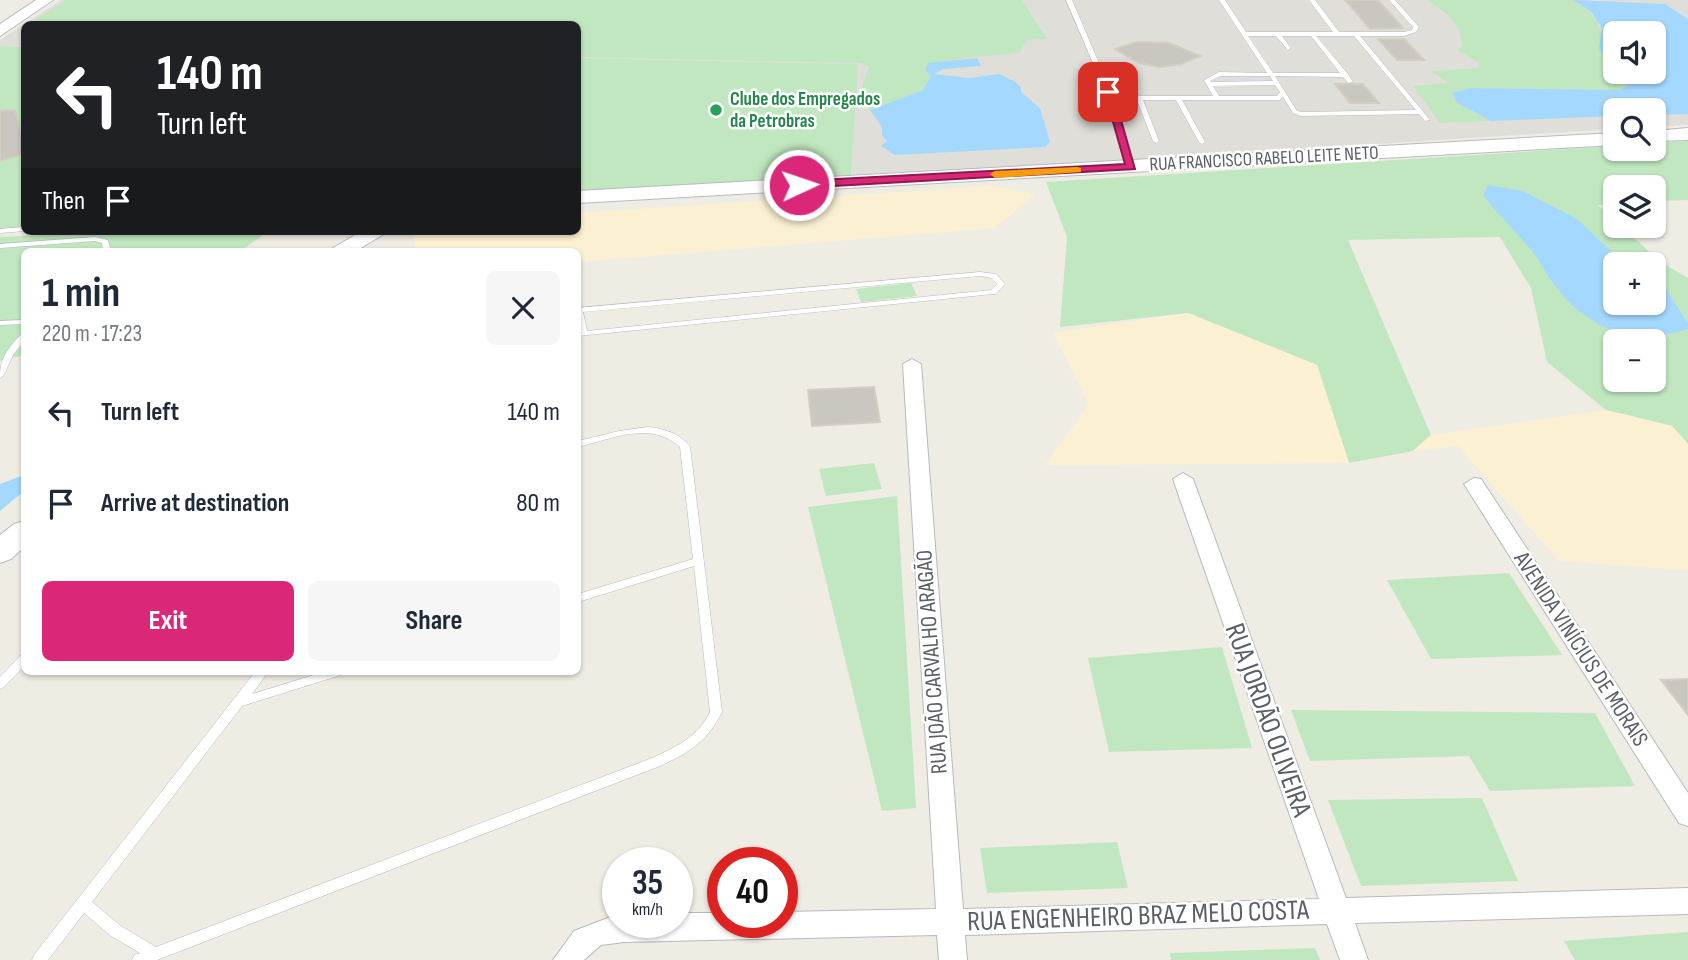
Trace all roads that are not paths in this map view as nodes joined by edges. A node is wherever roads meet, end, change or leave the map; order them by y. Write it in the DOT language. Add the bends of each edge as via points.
graph roads {
  1 [pos="46,0"];
  2 [pos="1069,0"];
  3 [pos="1222,0"];
  4 [pos="1312,0"];
  5 [pos="1392,0"];
  6 [pos="0,31"];
  7 [pos="1245,34"];
  8 [pos="1278,34"];
  9 [pos="1313,34"];
  10 [pos="1338,34"];
  11 [pos="1356,34"];
  12 [pos="1288,48"];
  13 [pos="1271,74"];
  14 [pos="1346,75"];
  15 [pos="1350,82"];
  16 [pos="1277,83"];
  17 [pos="1210,84"];
  18 [pos="1283,92"];
  19 [pos="1111,98"];
  20 [pos="1139,99"];
  21 [pos="1179,99"];
  22 [pos="1218,99"];
  23 [pos="1420,112"];
  24 [pos="1427,120"];
  25 [pos="1688,134"];
  26 [pos="1666,135"];
  27 [pos="1603,140"];
  28 [pos="1156,141"];
  29 [pos="1202,142"];
  30 [pos="1131,167"];
  31 [pos="581,197"];
  32 [pos="21,229"];
  33 [pos="0,231"];
  34 [pos="370,235"];
  35 [pos="0,246"];
  36 [pos="106,248"];
  37 [pos="345,248"];
  38 [pos="581,310"];
  39 [pos="21,322"];
  40 [pos="0,323"];
  41 [pos="581,334"];
  42 [pos="21,340"];
  43 [pos="912,365"];
  44 [pos="0,375"];
  45 [pos="581,443"];
  46 [pos="1183,479"];
  47 [pos="1474,484"];
  48 [pos="21,534"];
  49 [pos="0,552"];
  50 [pos="698,561"];
  51 [pos="581,597"];
  52 [pos="21,663"];
  53 [pos="260,675"];
  54 [pos="327,675"];
  55 [pos="0,684"];
  56 [pos="238,703"];
  57 [pos="1688,815"];
  58 [pos="1688,901"];
  59 [pos="83,903"];
  60 [pos="1336,910"];
  61 [pos="950,922"];
  62 [pos="155,954"];
  63 [pos="39,960"];
  64 [pos="139,960"];
  65 [pos="567,960"];
  66 [pos="953,960"];
  67 [pos="1354,960"];
  1 -- 6 [label="street"];
  2 -- 19 [label="lane"];
  3 -- 7 [label="lane"];
  4 -- 10 [label="lane"];
  5 -- 11 [label="lane" via="1416,27 1414,31"];
  7 -- 8 [label="lane"];
  7 -- 13 [label="lane"];
  8 -- 9 [label="lane"];
  8 -- 12 [label="lane"];
  9 -- 10 [label="lane"];
  9 -- 14 [label="lane"];
  10 -- 11 [label="lane"];
  11 -- 23 [label="lane"];
  13 -- 14 [label="lane"];
  13 -- 16 [label="lane"];
  13 -- 17 [label="lane" via="1219,74 1207,80"];
  14 -- 15 [label="lane"];
  16 -- 17 [label="lane"];
  16 -- 18 [label="lane"];
  17 -- 22 [label="lane"];
  18 -- 22 [label="lane" via="1270,99"];
  18 -- 23 [label="lane" via="1301,114"];
  19 -- 20 [label="lane"];
  19 -- 30 [label="lane"];
  20 -- 21 [label="lane"];
  20 -- 28 [label="lane"];
  21 -- 22 [label="lane"];
  21 -- 29 [label="lane"];
  23 -- 24 [label="lane"];
  25 -- 26 [label="street"];
  27 -- 30 [label="street, RUA FRANCISCO RABELO LEITE NETO"];
  30 -- 31 [label="street, RUA FRANCISCO RABELO LEITE NETO"];
  32 -- 33 [label="lane"];
  34 -- 37 [label="street"];
  35 -- 36 [label="lane" via="95,239 105,242"];
  38 -- 41 [label="lane" via="967,275 993,276 1001,285 993,292"];
  39 -- 40 [label="lane"];
  42 -- 44 [label="lane"];
  43 -- 61 [label="street, RUA JOÃO CARVALHO ARAGÃO"];
  45 -- 50 [label="lane" via="639,430 677,436 685,446"];
  46 -- 60 [label="street, RUA JORDÃO OLIVEIRA"];
  47 -- 57 [label="street, AVENIDA VINÍCIUS DE MORAIS"];
  48 -- 49 [label="street"];
  50 -- 51 [label="lane"];
  50 -- 62 [label="lane" via="716,712 709,728 690,746"];
  52 -- 55 [label="lane"];
  53 -- 56 [label="lane"];
  54 -- 56 [label="lane"];
  56 -- 59 [label="lane"];
  58 -- 60 [label="street, RUA ENGENHEIRO BRAZ MELO COSTA"];
  59 -- 62 [label="lane" via="116,931"];
  59 -- 63 [label="lane"];
  60 -- 61 [label="street, RUA ENGENHEIRO BRAZ MELO COSTA"];
  60 -- 67 [label="street, RUA JORDÃO OLIVEIRA"];
  61 -- 65 [label="street, RUA ENGENHEIRO BRAZ MELO COSTA" via="602,930 589,935"];
  61 -- 66 [label="street, RUA JOÃO CARVALHO ARAGÃO"];
  62 -- 64 [label="lane"];
}
